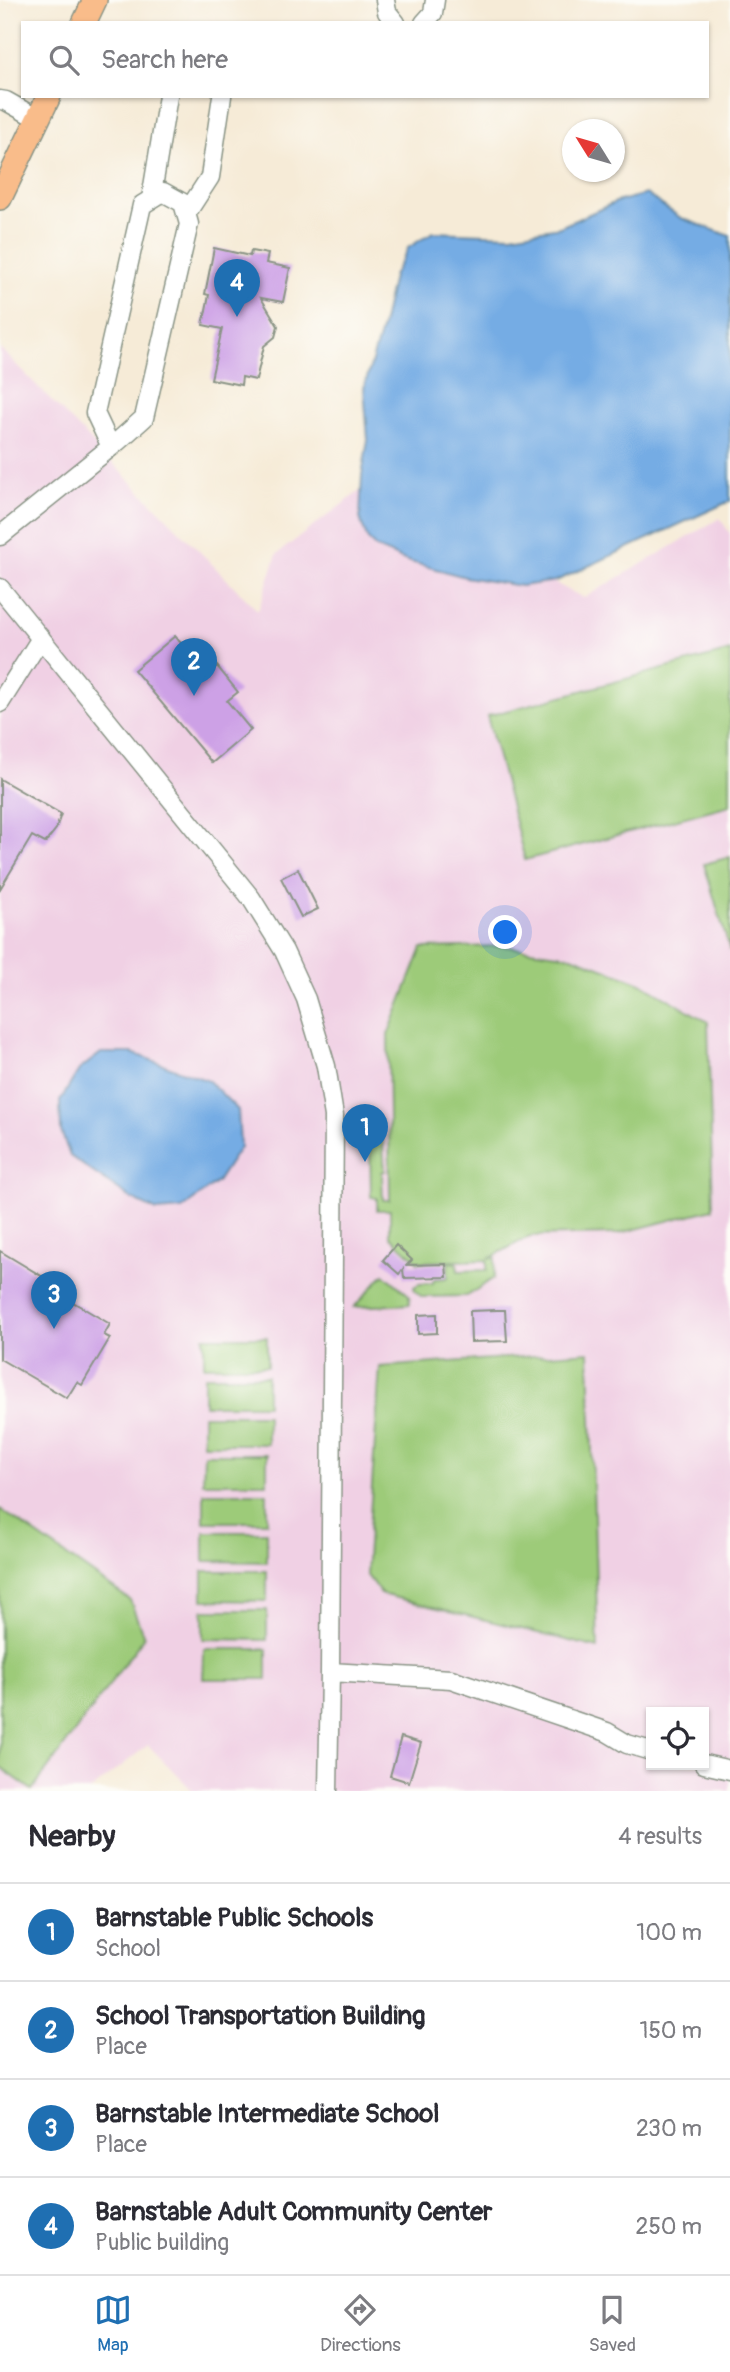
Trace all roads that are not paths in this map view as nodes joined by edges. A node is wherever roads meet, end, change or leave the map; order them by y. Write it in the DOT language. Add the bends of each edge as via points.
graph roads {
  1 [pos="95,0"];
  2 [pos="385,0"];
  3 [pos="435,0"];
  4 [pos="85,21"];
  5 [pos="394,21"];
  6 [pos="426,21"];
  7 [pos="48,98"];
  8 [pos="168,98"];
  9 [pos="222,98"];
  10 [pos="0,100"];
  11 [pos="38,119"];
  12 [pos="0,198"];
  13 [pos="151,199"];
  14 [pos="187,214"];
  15 [pos="111,447"];
  16 [pos="0,536"];
  17 [pos="0,588"];
  18 [pos="41,638"];
  19 [pos="0,704"];
  20 [pos="330,1672"];
  21 [pos="646,1750"];
  22 [pos="709,1766"];
  23 [pos="730,1770"];
  24 [pos="328,1791"];
  1 -- 4 [label="main road"];
  2 -- 5 [label="street"];
  3 -- 6 [label="street"];
  7 -- 11 [label="main road"];
  8 -- 13 [label="street"];
  9 -- 14 [label="street" via="210,177"];
  10 -- 11 [label="street"];
  11 -- 12 [label="main road"];
  13 -- 14 [label="street" via="163,192 183,203"];
  13 -- 15 [label="street" via="142,205 95,413"];
  14 -- 15 [label="street" via="189,224 144,418"];
  15 -- 16 [label="street"];
  17 -- 18 [label="street"];
  18 -- 19 [label="street"];
  18 -- 20 [label="street" via="251,898 289,960 321,1044 332,1092 335,1141"];
  20 -- 21 [label="street" via="452,1679"];
  20 -- 24 [label="street"];
  22 -- 23 [label="street"];
}
